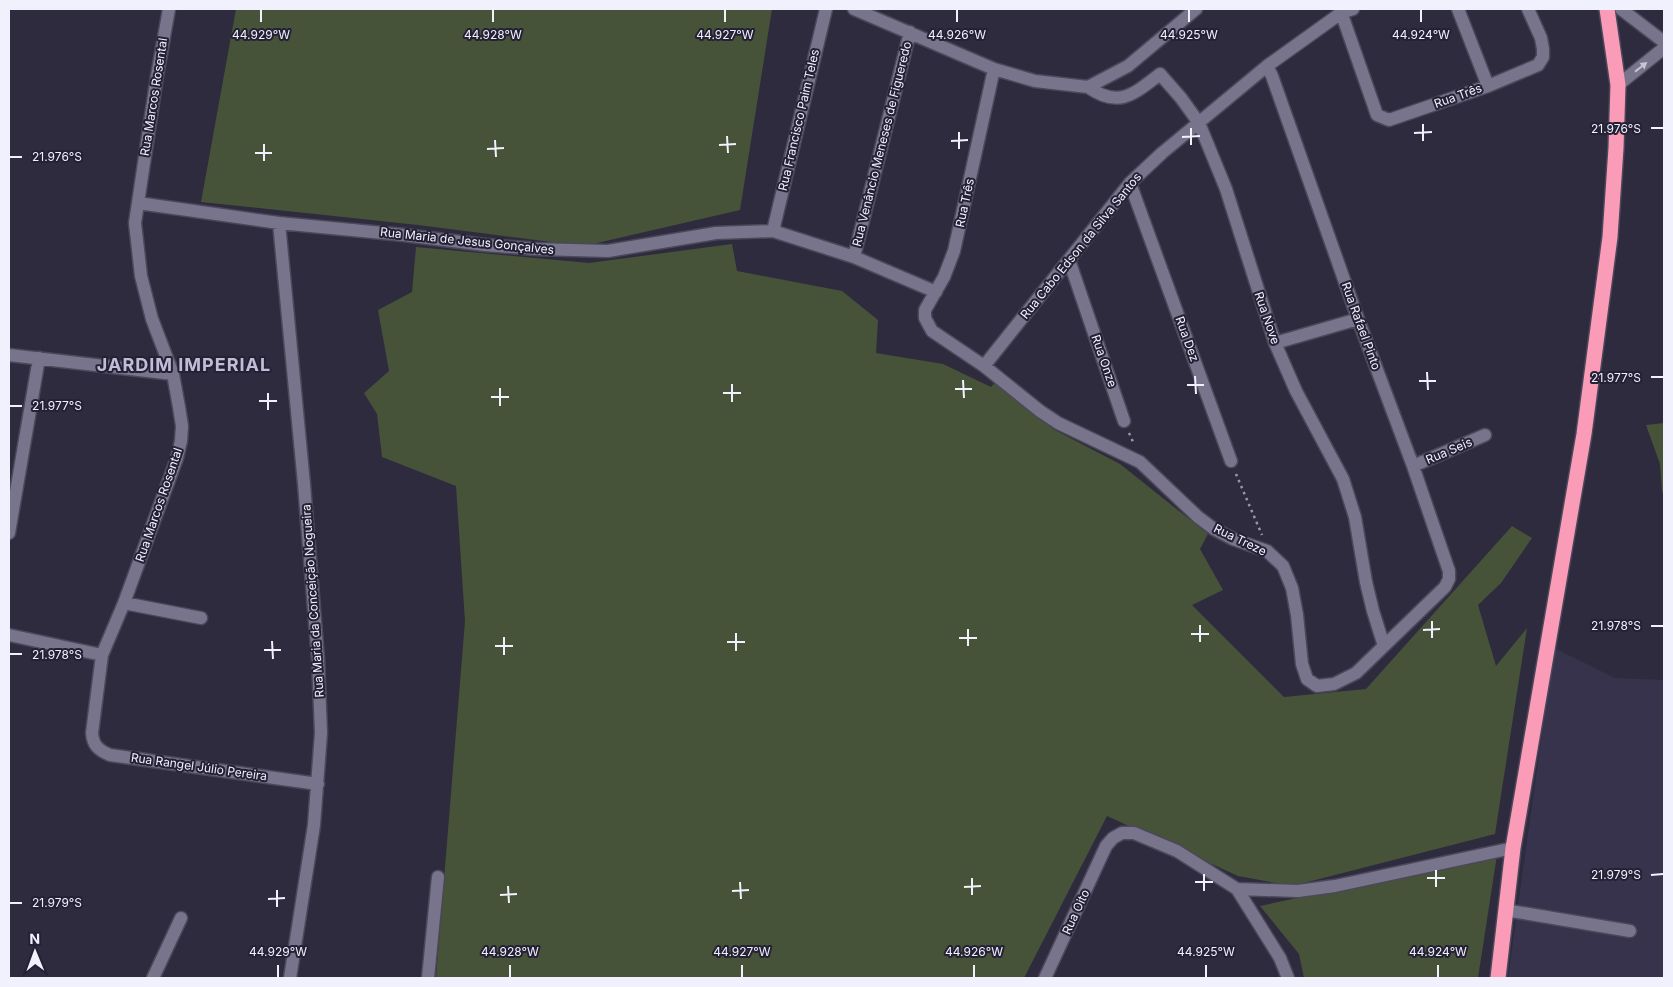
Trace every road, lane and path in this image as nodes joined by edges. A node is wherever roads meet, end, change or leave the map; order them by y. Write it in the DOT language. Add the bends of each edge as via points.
graph roads {
  1 [pos="169,9"];
  2 [pos="826,9"];
  3 [pos="854,9"];
  4 [pos="1196,9"];
  5 [pos="1458,9"];
  6 [pos="1528,9"];
  7 [pos="1607,9"];
  8 [pos="1621,9"];
  9 [pos="1345,10"];
  10 [pos="910,32"];
  11 [pos="1664,42"];
  12 [pos="1664,48"];
  13 [pos="1267,66"];
  14 [pos="994,69"];
  15 [pos="1618,85"];
  16 [pos="1488,86"];
  17 [pos="1088,87"];
  18 [pos="1199,123"];
  19 [pos="1130,183"];
  20 [pos="138,203"];
  21 [pos="279,223"];
  22 [pos="773,231"];
  23 [pos="854,256"];
  24 [pos="1069,260"];
  25 [pos="936,292"];
  26 [pos="1358,319"];
  27 [pos="932,331"];
  28 [pos="1275,343"];
  29 [pos="9,355"];
  30 [pos="40,358"];
  31 [pos="984,366"];
  32 [pos="173,374"];
  33 [pos="1124,421"];
  34 [pos="1485,435"];
  35 [pos="1231,461"];
  36 [pos="1140,462"];
  37 [pos="1413,466"];
  38 [pos="9,533"];
  39 [pos="1267,551"];
  40 [pos="1445,587"];
  41 [pos="124,603"];
  42 [pos="201,618"];
  43 [pos="9,635"];
  44 [pos="1384,646"];
  45 [pos="102,655"];
  46 [pos="92,733"];
  47 [pos="318,784"];
  48 [pos="1513,848"];
  49 [pos="438,877"];
  50 [pos="1237,889"];
  51 [pos="1505,910"];
  52 [pos="181,918"];
  53 [pos="1630,931"];
  54 [pos="1050,977"];
  55 [pos="154,978"];
  56 [pos="290,978"];
  57 [pos="428,978"];
  58 [pos="1288,978"];
  59 [pos="1498,978"];
  1 -- 20 [label="street, Rua Marcos Rosental"];
  2 -- 22 [label="street, Rua Francisco Paim Teles"];
  3 -- 10 [label="street"];
  4 -- 17 [label="street" via="1128,66"];
  5 -- 16 [label="street"];
  6 -- 16 [label="street, Rua Três" via="1541,38 1543,57 1538,64"];
  7 -- 15 [label="highway"];
  8 -- 11 [label="street"];
  9 -- 13 [label="street, Rua Cabo Edson da Silva Santos"];
  9 -- 16 [label="street, Rua Três" via="1377,115 1389,120 1397,118"];
  10 -- 14 [label="street"];
  10 -- 23 [label="street, Rua Venâncio Meneses de Figueredo"];
  15 -- 12 [label="street, one-way"];
  13 -- 18 [label="street, Rua Cabo Edson da Silva Santos"];
  13 -- 26 [label="street, Rua Rafael Pinto"];
  14 -- 17 [label="street" via="1035,81"];
  14 -- 25 [label="street, Rua Três" via="954,251"];
  15 -- 48 [label="highway" via="1610,237 1584,434"];
  17 -- 18 [label="street, Rua Nove" via="1098,94 1115,98 1133,95 1160,74"];
  18 -- 19 [label="street, Rua Cabo Edson da Silva Santos"];
  18 -- 28 [label="street, Rua Nove" via="1226,189"];
  19 -- 24 [label="street, Rua Cabo Edson da Silva Santos"];
  19 -- 35 [label="street, Rua Dez"];
  20 -- 21 [label="street, Rua Maria de Jesus Gonçalves"];
  20 -- 32 [label="street, Rua Marcos Rosental" via="135,222 141,276 152,319"];
  21 -- 22 [label="street, Rua Maria de Jesus Gonçalves" via="485,245 581,251 608,251 716,233"];
  21 -- 47 [label="street, Rua Maria da Conceição Nogueira" via="318,659 321,733"];
  22 -- 23 [label="street, Rua Maria de Jesus Gonçalves"];
  23 -- 25 [label="street, Rua Maria de Jesus Gonçalves"];
  24 -- 31 [label="street, Rua Cabo Edson da Silva Santos"];
  24 -- 33 [label="street, Rua Onze"];
  25 -- 27 [label="street, Rua Três" via="925,310 925,318"];
  26 -- 28 [label="street"];
  26 -- 37 [label="street, Rua Rafael Pinto"];
  27 -- 31 [label="street, Rua Treze"];
  28 -- 44 [label="street, Rua Nove" via="1296,391 1343,479 1355,517 1370,601"];
  29 -- 30 [label="street"];
  30 -- 32 [label="street"];
  30 -- 38 [label="street"];
  31 -- 36 [label="street, Rua Treze" via="1040,411"];
  32 -- 41 [label="street, Rua Marcos Rosental" via="182,426 181,441"];
  33 -- 36 [label="path"];
  34 -- 37 [label="street, Rua Seis"];
  35 -- 39 [label="path" via="1261,529"];
  36 -- 39 [label="street, Rua Treze" via="1214,529"];
  37 -- 40 [label="street, Rua Rafael Pinto" via="1447,562 1449,579"];
  39 -- 44 [label="street, Rua Treze" via="1283,566 1292,588 1307,679 1317,686 1334,684 1356,673"];
  40 -- 44 [label="street, Rua Treze"];
  41 -- 42 [label="street"];
  41 -- 45 [label="street, Rua Marcos Rosental"];
  43 -- 45 [label="street"];
  45 -- 46 [label="street, Rua Marcos Rosental"];
  46 -- 47 [label="street, Rua Rangel Júlio Pereira" via="95,746 110,755"];
  47 -- 56 [label="street, Rua Maria da Conceição Nogueira"];
  48 -- 50 [label="street" via="1335,886 1298,891"];
  48 -- 51 [label="highway"];
  49 -- 57 [label="street"];
  50 -- 54 [label="street, Rua Oito" via="1176,851 1134,833 1122,833 1106,846"];
  50 -- 58 [label="street" via="1280,958"];
  51 -- 53 [label="street"];
  51 -- 59 [label="highway"];
  52 -- 55 [label="street"];
}
